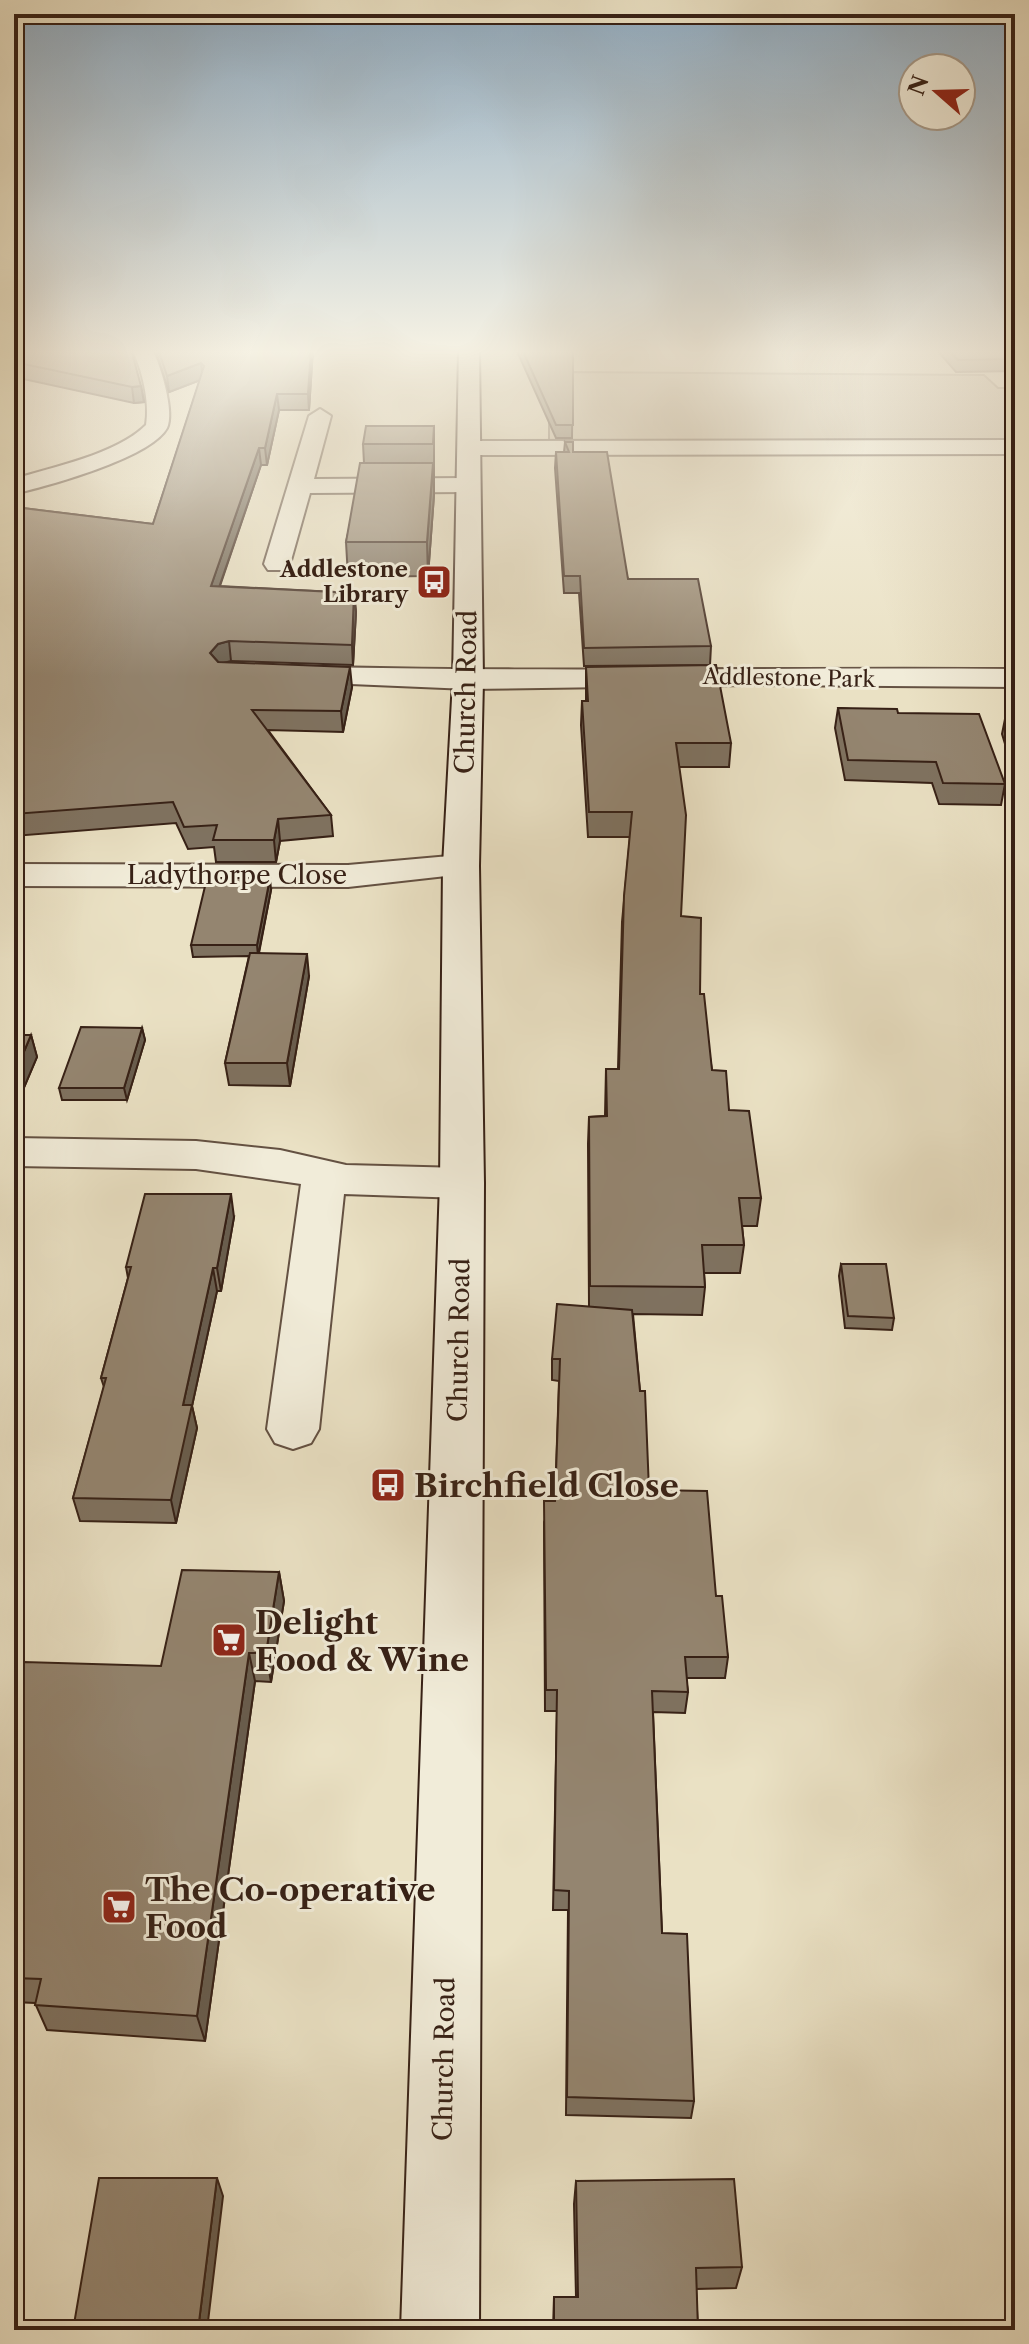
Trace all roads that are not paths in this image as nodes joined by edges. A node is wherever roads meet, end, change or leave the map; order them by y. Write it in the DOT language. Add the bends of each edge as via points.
graph roads {
  1 [pos="100,458"];
  2 [pos="309,458"];
  3 [pos="469,458"];
  4 [pos="704,458"];
  5 [pos="469,467"];
  6 [pos="302,486"];
  7 [pos="14,487"];
  8 [pos="277,564"];
  9 [pos="263,674"];
  10 [pos="1015,678"];
  11 [pos="468,680"];
  12 [pos="461,866"];
  13 [pos="14,875"];
  14 [pos="14,1152"];
  15 [pos="324,1175"];
  16 [pos="462,1183"];
  17 [pos="293,1429"];
  18 [pos="440,2330"];
  1 -- 7 [label="street"];
  2 -- 6 [label="street"];
  3 -- 5 [label="street, Church Road"];
  4 -- 5 [label="street"];
  5 -- 6 [label="street"];
  5 -- 11 [label="street, Church Road"];
  6 -- 8 [label="street"];
  9 -- 11 [label="street, Addlestone Park"];
  10 -- 11 [label="street, Addlestone Park"];
  11 -- 12 [label="street, Church Road"];
  12 -- 13 [label="street, Ladythorpe Close" via="348,876"];
  12 -- 16 [label="street, Church Road"];
  14 -- 15 [label="street" via="196,1155"];
  15 -- 16 [label="street"];
  15 -- 17 [label="street"];
  16 -- 18 [label="street, Church Road"];
}
